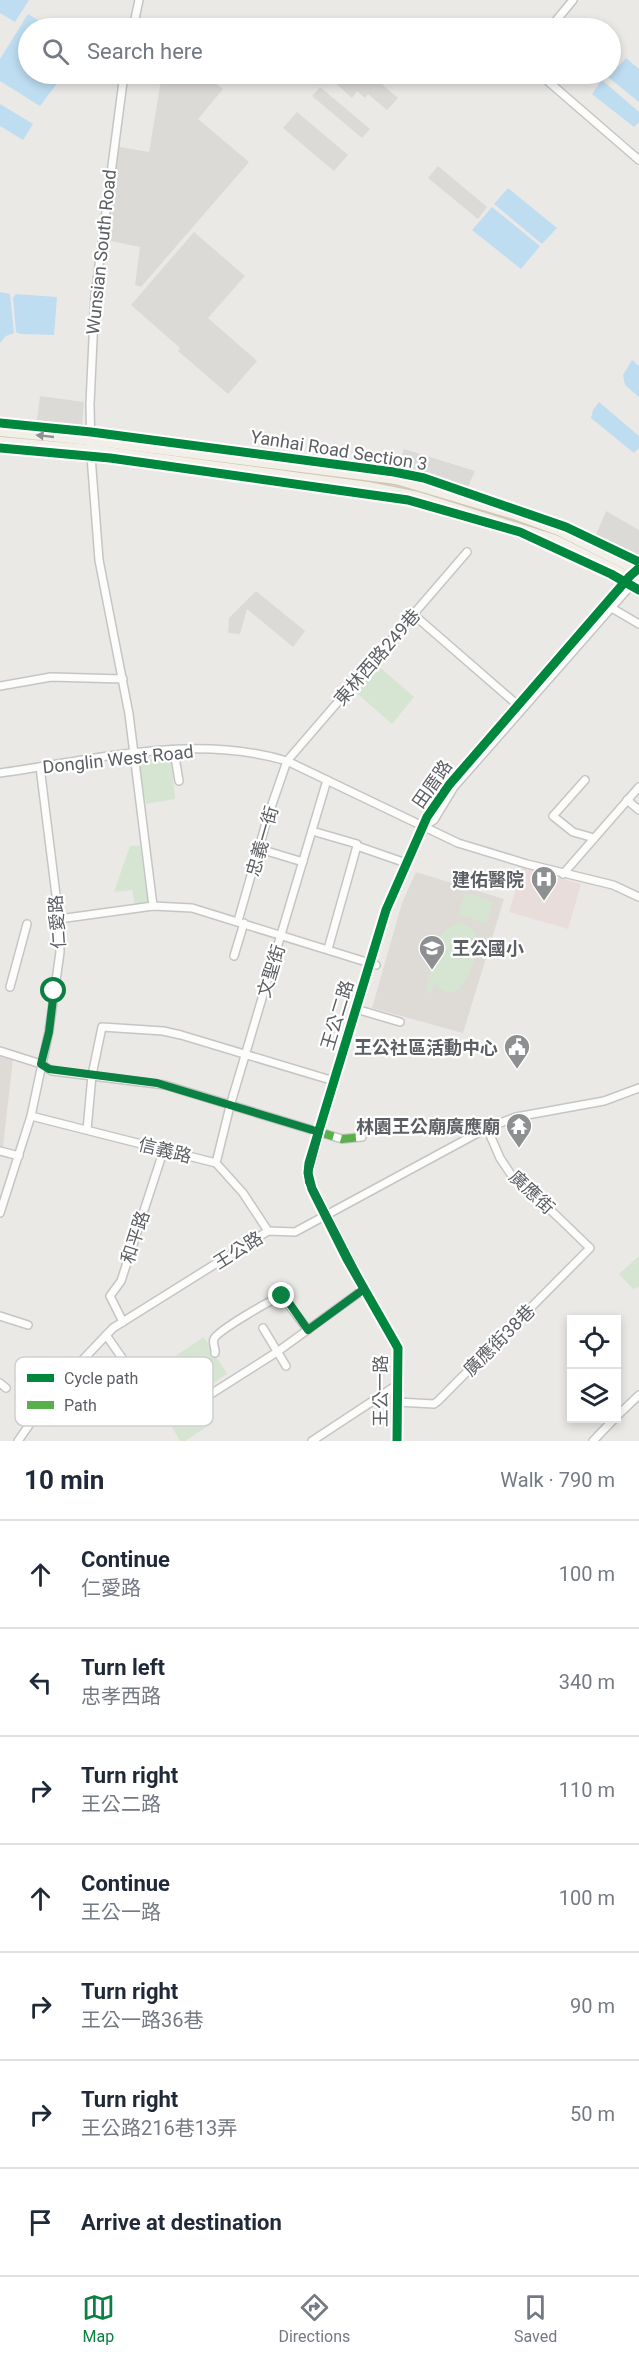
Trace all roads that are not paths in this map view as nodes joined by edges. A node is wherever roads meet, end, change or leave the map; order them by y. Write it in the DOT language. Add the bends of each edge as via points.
graph roads {
  1 [pos="139,0"];
  2 [pos="573,0"];
  3 [pos="135,18"];
  4 [pos="558,18"];
  5 [pos="123,84"];
  6 [pos="551,84"];
  7 [pos="639,160"];
  8 [pos="0,423"];
  9 [pos="0,432"];
  10 [pos="0,441"];
  11 [pos="91,444"];
  12 [pos="0,448"];
  13 [pos="211,460"];
  14 [pos="414,481"];
  15 [pos="410,498"];
  16 [pos="467,552"];
  17 [pos="635,575"];
  18 [pos="639,590"];
  19 [pos="608,606"];
  20 [pos="414,615"];
  21 [pos="639,624"];
  22 [pos="123,679"];
  23 [pos="0,686"];
  24 [pos="520,707"];
  25 [pos="174,751"];
  26 [pos="133,753"];
  27 [pos="287,761"];
  28 [pos="40,767"];
  29 [pos="0,773"];
  30 [pos="327,780"];
  31 [pos="585,780"];
  32 [pos="179,781"];
  33 [pos="639,787"];
  34 [pos="627,800"];
  35 [pos="639,810"];
  36 [pos="424,826"];
  37 [pos="312,831"];
  38 [pos="594,838"];
  39 [pos="357,846"];
  40 [pos="260,849"];
  41 [pos="303,862"];
  42 [pos="406,863"];
  43 [pos="563,874"];
  44 [pos="639,897"];
  45 [pos="153,906"];
  46 [pos="58,919"];
  47 [pos="241,922"];
  48 [pos="27,924"];
  49 [pos="282,934"];
  50 [pos="328,949"];
  51 [pos="234,956"];
  52 [pos="373,964"];
  53 [pos="10,987"];
  54 [pos="357,1009"];
  55 [pos="400,1022"];
  56 [pos="0,1051"];
  57 [pos="246,1055"];
  58 [pos="41,1064"];
  59 [pos="92,1075"];
  60 [pos="334,1082"];
  61 [pos="639,1088"];
  62 [pos="230,1106"];
  63 [pos="31,1116"];
  64 [pos="487,1128"];
  65 [pos="87,1130"];
  66 [pos="319,1132"];
  67 [pos="362,1137"];
  68 [pos="164,1149"];
  69 [pos="0,1151"];
  70 [pos="19,1156"];
  71 [pos="216,1163"];
  72 [pos="0,1213"];
  73 [pos="324,1215"];
  74 [pos="268,1231"];
  75 [pos="590,1248"];
  76 [pos="364,1289"];
  77 [pos="0,1316"];
  78 [pos="123,1322"];
  79 [pos="28,1325"];
  80 [pos="262,1328"];
  81 [pos="308,1330"];
  82 [pos="106,1335"];
  83 [pos="277,1352"];
  84 [pos="215,1353"];
  85 [pos="85,1357"];
  86 [pos="121,1357"];
  87 [pos="286,1366"];
  88 [pos="397,1386"];
  89 [pos="213,1393"];
  90 [pos="639,1395"];
  91 [pos="397,1402"];
  92 [pos="621,1413"];
  93 [pos="611,1423"];
  94 [pos="28,1426"];
  95 [pos="18,1441"];
  96 [pos="312,1441"];
  97 [pos="397,1441"];
  98 [pos="593,1441"];
  1 -- 3 [label="street"];
  2 -- 4 [label="street"];
  5 -- 11 [label="street, Wunsian South Road" via="95,296"];
  6 -- 7 [label="street"];
  8 -- 11 [label="street"];
  11 -- 9 [label="main road, one-way"];
  10 -- 11 [label="main road"];
  11 -- 12 [label="street"];
  11 -- 13 [label="main road, Yanhai Road Section 3"];
  11 -- 13 [label="street, Yanhai Road Section 3"];
  11 -- 22 [label="street, Wunsian South Road" via="99,560"];
  13 -- 14 [label="main road, Yanhai Road Section 3" via="369,472"];
  13 -- 15 [label="main road, Yanhai Road Section 3"];
  14 -- 15 [label="street"];
  14 -- 17 [label="main road, Yanhai Road Section 3" via="519,513"];
  15 -- 17 [label="main road, Yanhai Road Section 3" via="555,539"];
  16 -- 20 [label="street, 東林西路249巷"];
  17 -- 18 [label="street"];
  17 -- 19 [label="street, 田厝路"];
  19 -- 21 [label="street"];
  19 -- 24 [label="street, 田厝路"];
  20 -- 24 [label="street"];
  20 -- 27 [label="street, 東林西路249巷"];
  22 -- 23 [label="street" via="51,677"];
  22 -- 26 [label="street, Wunsian South Road"];
  24 -- 36 [label="street, 田厝路" via="453,789 434,820"];
  25 -- 26 [label="street, Donglin West Road"];
  25 -- 27 [label="street, Donglin West Road" via="246,751"];
  25 -- 32 [label="street"];
  26 -- 28 [label="street, Donglin West Road"];
  26 -- 45 [label="street, Wunsian South Road"];
  27 -- 30 [label="street, Donglin West Road"];
  27 -- 40 [label="street, 忠義一街"];
  28 -- 29 [label="street, Donglin West Road"];
  28 -- 46 [label="street, 仁愛路"];
  30 -- 36 [label="street, Donglin West Road"];
  30 -- 37 [label="street, 文聖街"];
  31 -- 38 [label="street" via="553,816 573,832"];
  33 -- 34 [label="street"];
  34 -- 35 [label="street"];
  34 -- 38 [label="street"];
  36 -- 42 [label="street, 王公二路"];
  36 -- 43 [label="street, Donglin West Road" via="458,843"];
  37 -- 39 [label="street"];
  37 -- 41 [label="street, 文聖街"];
  38 -- 43 [label="street"];
  39 -- 42 [label="street"];
  39 -- 50 [label="street"];
  40 -- 41 [label="street"];
  40 -- 47 [label="street, 忠義一街"];
  41 -- 49 [label="street, 文聖街"];
  42 -- 52 [label="street, 王公二路" via="386,910"];
  43 -- 44 [label="street, Donglin West Road" via="613,885"];
  45 -- 46 [label="street"];
  45 -- 47 [label="street" via="192,908"];
  46 -- 58 [label="street, 仁愛路" via="60,952"];
  47 -- 49 [label="street"];
  47 -- 51 [label="street, 忠義一街"];
  48 -- 53 [label="street"];
  49 -- 50 [label="street"];
  49 -- 57 [label="street, 文聖街"];
  50 -- 52 [label="street"];
  52 -- 54 [label="street, 王公二路"];
  54 -- 55 [label="street"];
  54 -- 60 [label="street, 王公二路"];
  56 -- 58 [label="street"];
  57 -- 59 [label="street" via="163,1030 102,1027"];
  57 -- 60 [label="street"];
  57 -- 62 [label="street, 文聖街"];
  58 -- 59 [label="street" via="52,1071"];
  58 -- 63 [label="street, 仁愛路"];
  59 -- 62 [label="street" via="157,1083"];
  59 -- 65 [label="street"];
  60 -- 66 [label="street, 王公二路"];
  61 -- 64 [label="street, 王公路" via="604,1101 516,1117"];
  62 -- 66 [label="street"];
  62 -- 71 [label="street, 文聖街"];
  63 -- 65 [label="street, 信義路"];
  63 -- 70 [label="street, 仁愛路"];
  64 -- 73 [label="street, 王公路"];
  64 -- 75 [label="street, 廣應街" via="512,1176"];
  65 -- 68 [label="street, 信義路"];
  66 -- 67 [label="street" via="342,1139"];
  66 -- 73 [label="street, 王公二路" via="308,1173"];
  68 -- 71 [label="street, 信義路"];
  68 -- 78 [label="street, 和平路" via="121,1281 110,1296"];
  69 -- 70 [label="street"];
  70 -- 72 [label="street, 仁愛路"];
  71 -- 74 [label="street, 信義路" via="243,1193"];
  73 -- 74 [label="street, 王公路" via="295,1232"];
  73 -- 76 [label="street, 王公一路"];
  74 -- 78 [label="street, 王公路"];
  75 -- 91 [label="street, 廣應街38巷" via="438,1401"];
  76 -- 81 [label="street"];
  76 -- 88 [label="street, 王公一路" via="396,1342"];
  77 -- 79 [label="street"];
  78 -- 82 [label="street, 王公路"];
  80 -- 83 [label="street"];
  81 -- 83 [label="street"];
  81 -- 84 [label="street" via="282,1296 215,1337"];
  82 -- 85 [label="street, 王公路"];
  82 -- 86 [label="street"];
  83 -- 87 [label="street"];
  83 -- 89 [label="street"];
  88 -- 91 [label="street, 王公一路"];
  88 -- 96 [label="street"];
  90 -- 92 [label="street"];
  91 -- 97 [label="street, 王公一路"];
  93 -- 98 [label="street"];
  94 -- 95 [label="street, 王公路"];
}
